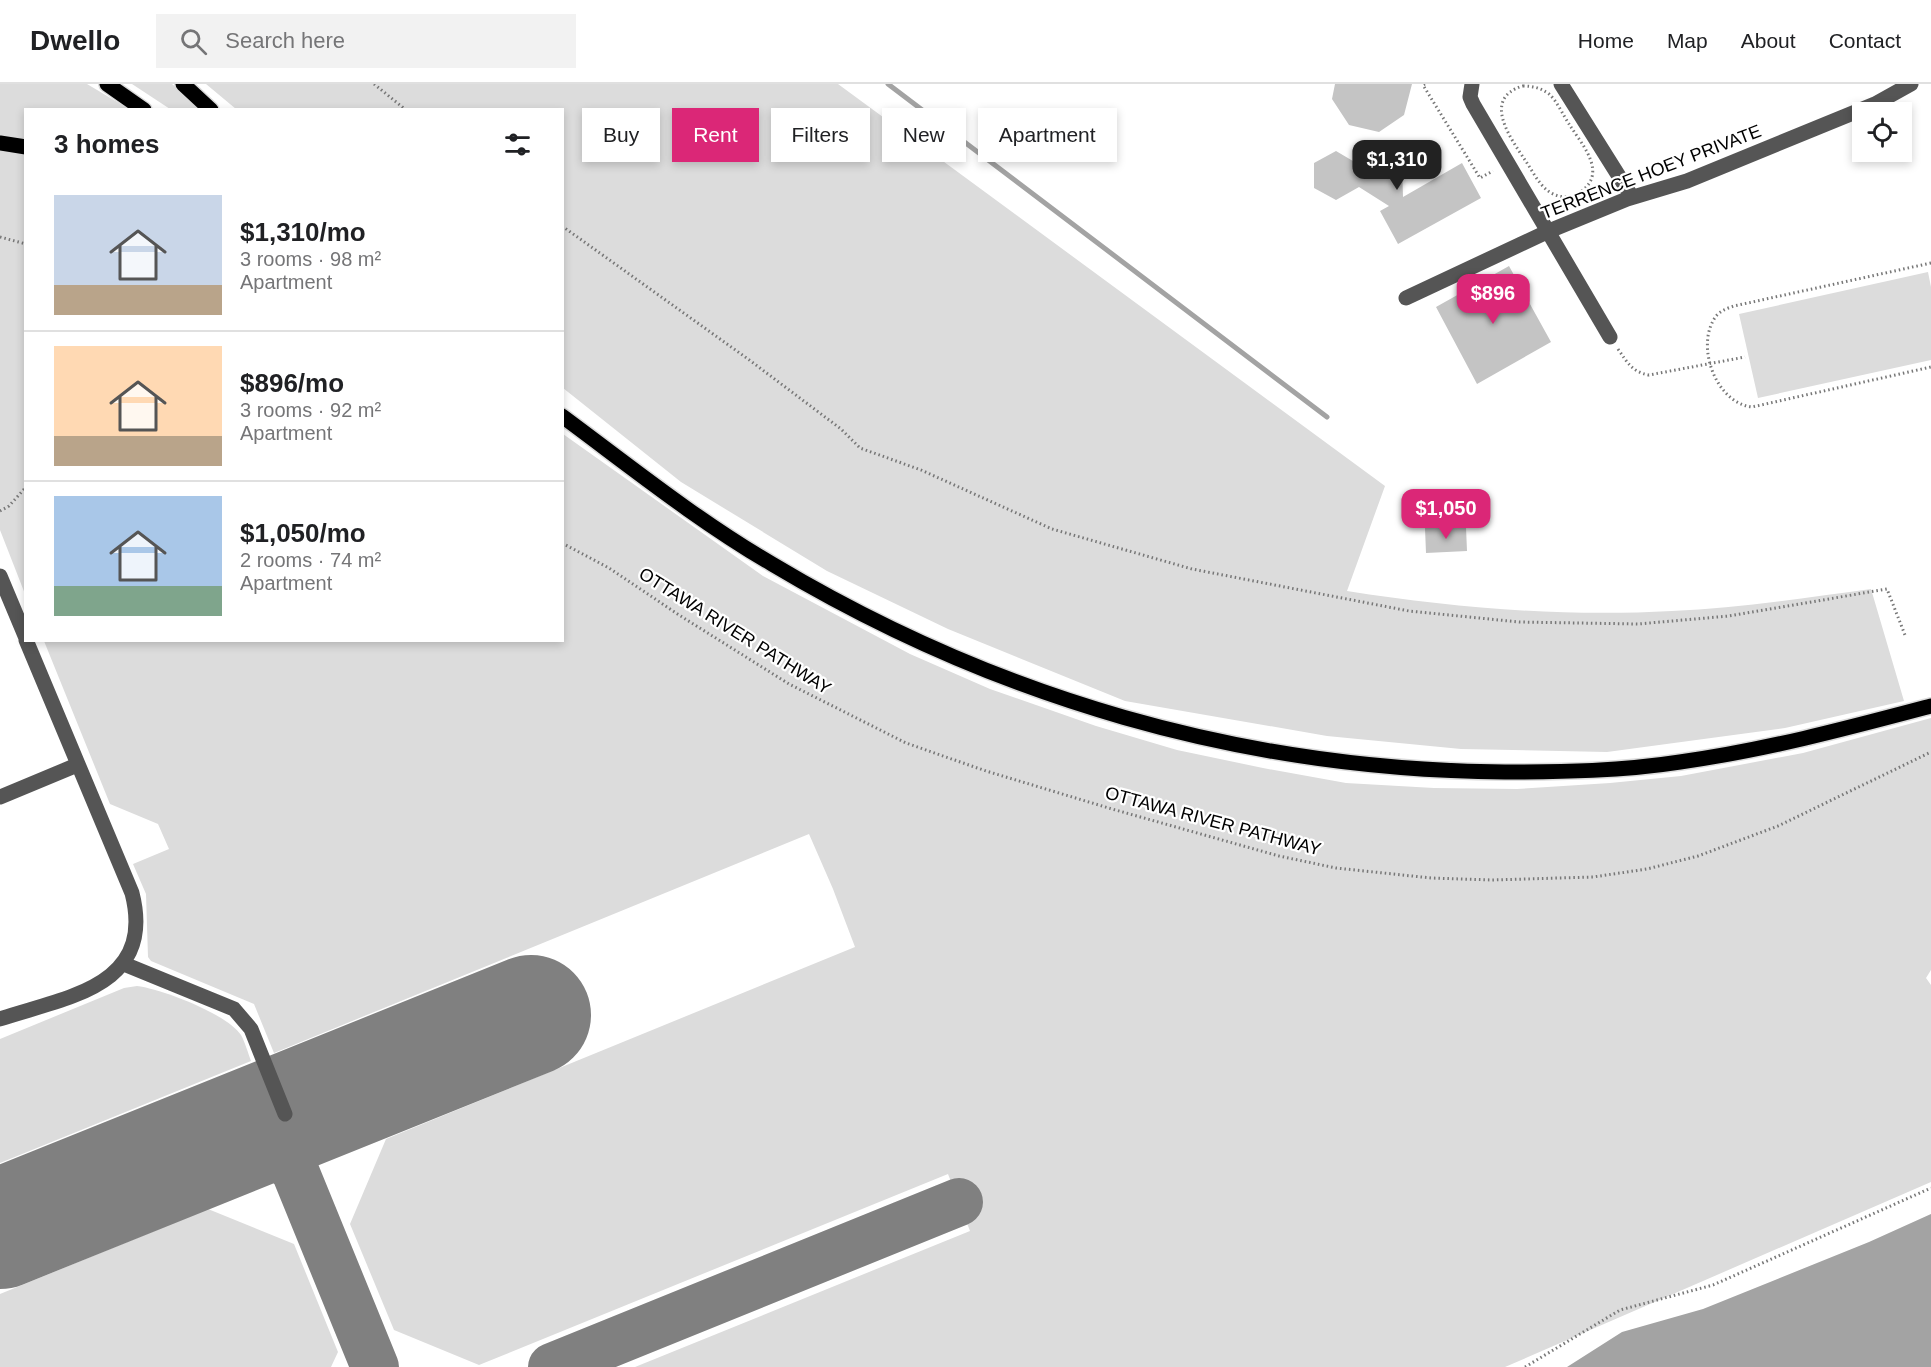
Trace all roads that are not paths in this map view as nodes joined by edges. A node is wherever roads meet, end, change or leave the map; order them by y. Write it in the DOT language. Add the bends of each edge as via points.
graph roads {
  1 [pos="107,84"];
  2 [pos="183,84"];
  3 [pos="1472,84"];
  4 [pos="1561,84"];
  5 [pos="1909,85"];
  6 [pos="141,108"];
  7 [pos="209,108"];
  8 [pos="0,143"];
  9 [pos="24,147"];
  10 [pos="1632,197"];
  11 [pos="1549,231"];
  12 [pos="1406,298"];
  13 [pos="1610,337"];
  14 [pos="564,418"];
  15 [pos="0,576"];
  16 [pos="24,634"];
  17 [pos="27,642"];
  18 [pos="1931,706"];
  19 [pos="77,765"];
  20 [pos="0,797"];
  21 [pos="124,964"];
  22 [pos="0,1018"];
  23 [pos="285,1114"];
  1 -- 6 [label="main road"];
  2 -- 7 [label="main road"];
  3 -- 11 [label="lane" via="1473,104"];
  4 -- 10 [label="lane"];
  5 -- 10 [label="lane, TERRENCE HOEY PRIVATE" via="1875,104 1687,181"];
  8 -- 9 [label="main road"];
  10 -- 11 [label="lane, TERRENCE HOEY PRIVATE"];
  11 -- 12 [label="lane, TERRENCE HOEY PRIVATE"];
  11 -- 13 [label="lane"];
  14 -- 18 [label="main road" via="740,545 883,624 956,659 1063,700 1182,734 1277,753 1388,767 1561,772 1734,753 1800,741"];
  15 -- 16 [label="lane"];
  17 -- 19 [label="lane"];
  19 -- 20 [label="lane"];
  19 -- 21 [label="lane" via="135,905 136,929"];
  21 -- 22 [label="lane" via="89,989"];
  21 -- 23 [label="lane" via="234,1009 251,1029"];
}
